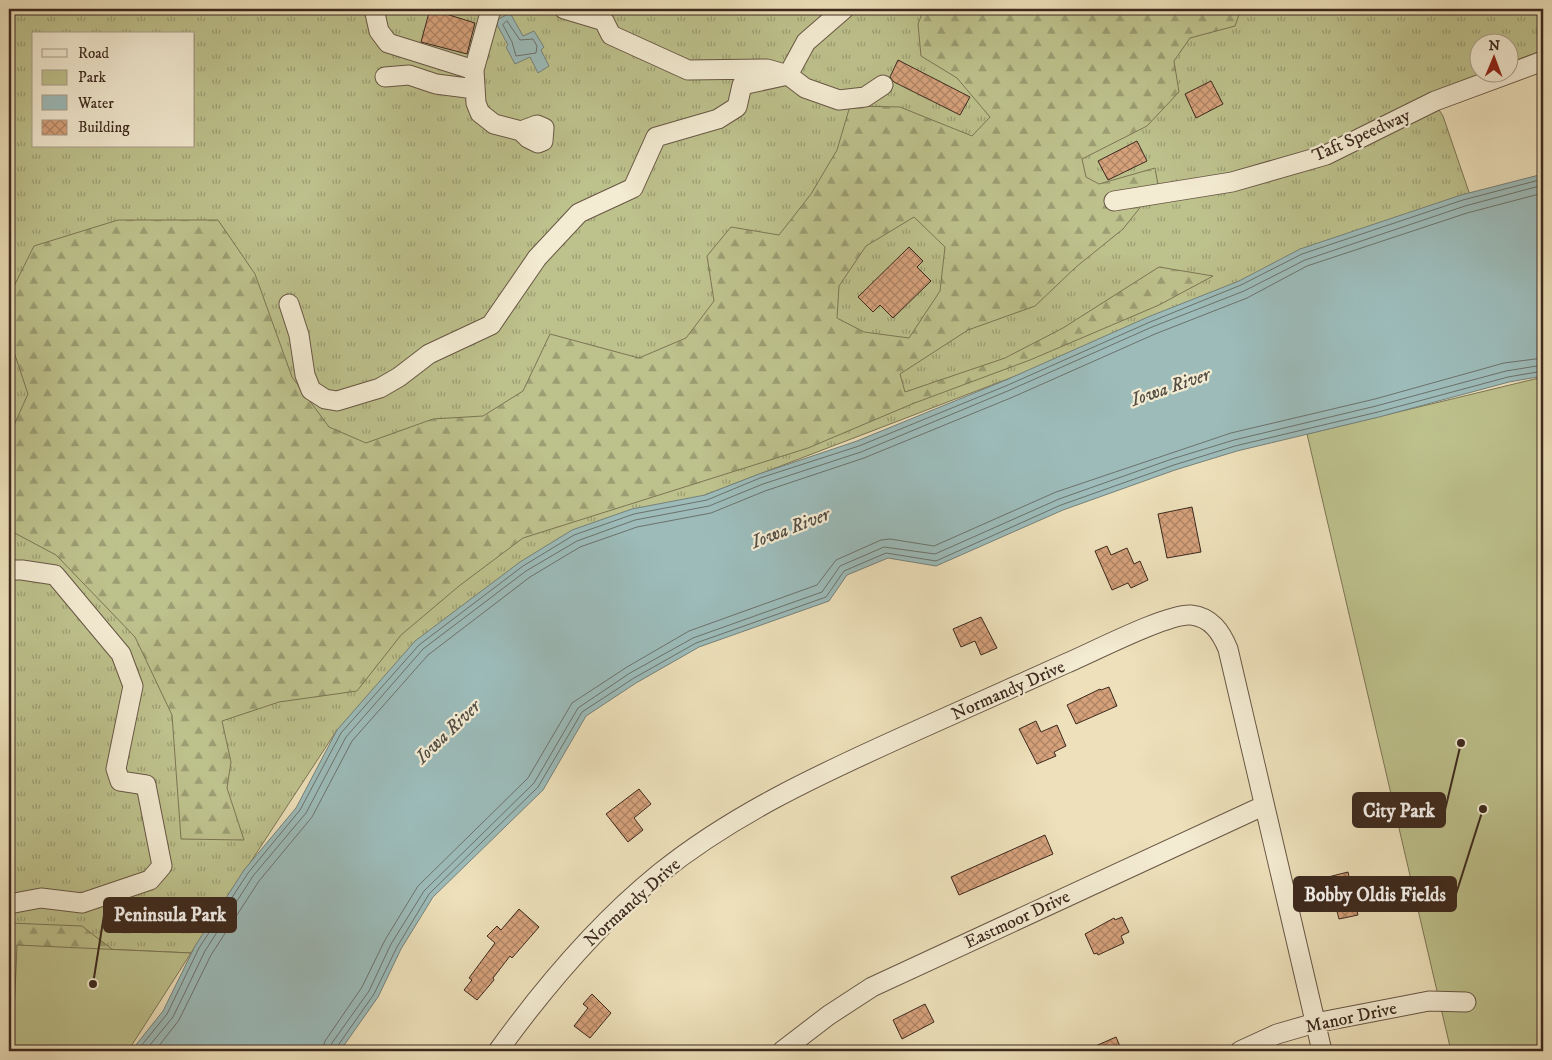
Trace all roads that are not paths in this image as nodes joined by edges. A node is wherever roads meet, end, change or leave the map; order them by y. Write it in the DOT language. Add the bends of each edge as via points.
graph roads {
  1 [pos="374,9"];
  2 [pos="490,9"];
  3 [pos="564,9"];
  4 [pos="844,9"];
  5 [pos="1543,61"];
  6 [pos="474,70"];
  7 [pos="788,75"];
  8 [pos="386,77"];
  9 [pos="884,85"];
  10 [pos="475,89"];
  11 [pos="521,131"];
  12 [pos="1114,201"];
  13 [pos="289,304"];
  14 [pos="9,570"];
  15 [pos="1264,806"];
  16 [pos="9,904"];
  17 [pos="1466,1002"];
  18 [pos="1315,1023"];
  19 [pos="498,1051"];
  20 [pos="782,1051"];
  21 [pos="1240,1051"];
  22 [pos="1322,1051"];
  1 -- 6 [label="street" via="379,30 388,43"];
  2 -- 6 [label="street"];
  3 -- 7 [label="street" via="604,21 611,35 688,70 767,69"];
  4 -- 7 [label="street" via="806,42"];
  5 -- 12 [label="street, Taft Speedway" via="1435,101 1326,155 1232,182"];
  6 -- 10 [label="street"];
  7 -- 9 [label="street" via="806,88 839,100 865,97"];
  7 -- 13 [label="street" via="742,85 737,107 718,119 656,137 633,188 580,213 537,258 491,325 429,354 380,388 337,400 325,399 311,390 304,375 299,335"];
  8 -- 10 [label="street" via="409,75 436,84"];
  10 -- 11 [label="street" via="480,113 494,124"];
  14 -- 16 [label="street" via="55,575 121,654 133,686 116,769 120,781 146,786 162,866 150,880 82,903 41,898"];
  15 -- 18 [label="street, Normandy Drive"];
  15 -- 19 [label="street, Normandy Drive" via="1222,634 1204,618 1176,615 830,770 745,814 659,873 603,925 565,964"];
  15 -- 20 [label="street, Eastmoor Drive" via="872,987"];
  17 -- 18 [label="street, Manor Drive" via="1429,1001"];
  18 -- 21 [label="street, Manor Drive" via="1277,1034"];
  18 -- 22 [label="street, Normandy Drive"];
}
